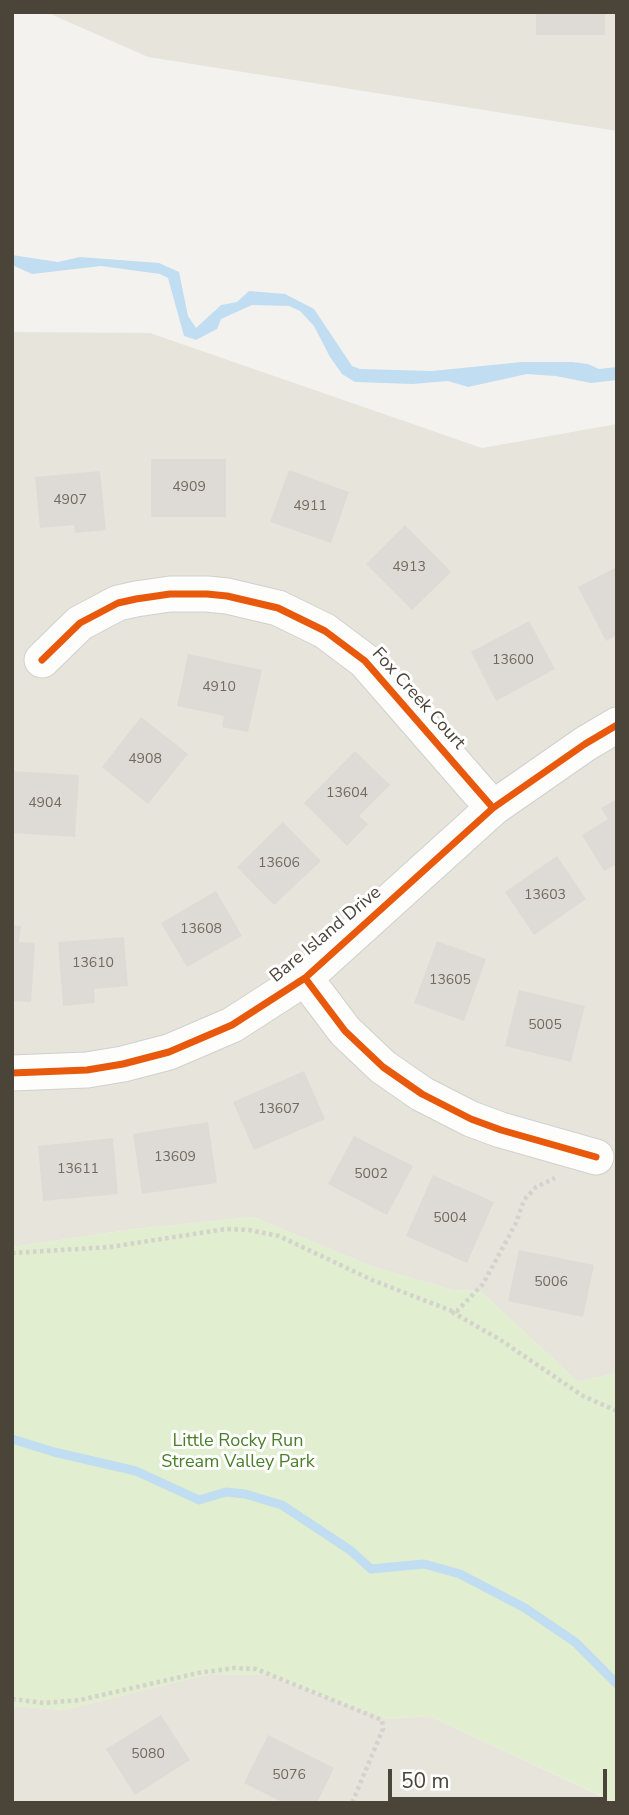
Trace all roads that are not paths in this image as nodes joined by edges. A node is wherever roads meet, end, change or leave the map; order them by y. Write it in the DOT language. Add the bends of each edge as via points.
graph roads {
  1 [pos="42,660"];
  2 [pos="617,725"];
  3 [pos="493,808"];
  4 [pos="305,978"];
  5 [pos="12,1073"];
  6 [pos="596,1157"];
  1 -- 3 [label="street, Fox Creek Court" via="80,623 136,599 206,594 278,608 325,631 365,661"];
  2 -- 3 [label="street, Bare Island Drive"];
  3 -- 4 [label="street, Bare Island Drive"];
  4 -- 5 [label="street, Bare Island Drive" via="232,1025 169,1052 87,1070"];
  4 -- 6 [label="street" via="345,1031 383,1067 422,1094 500,1130"];
}
